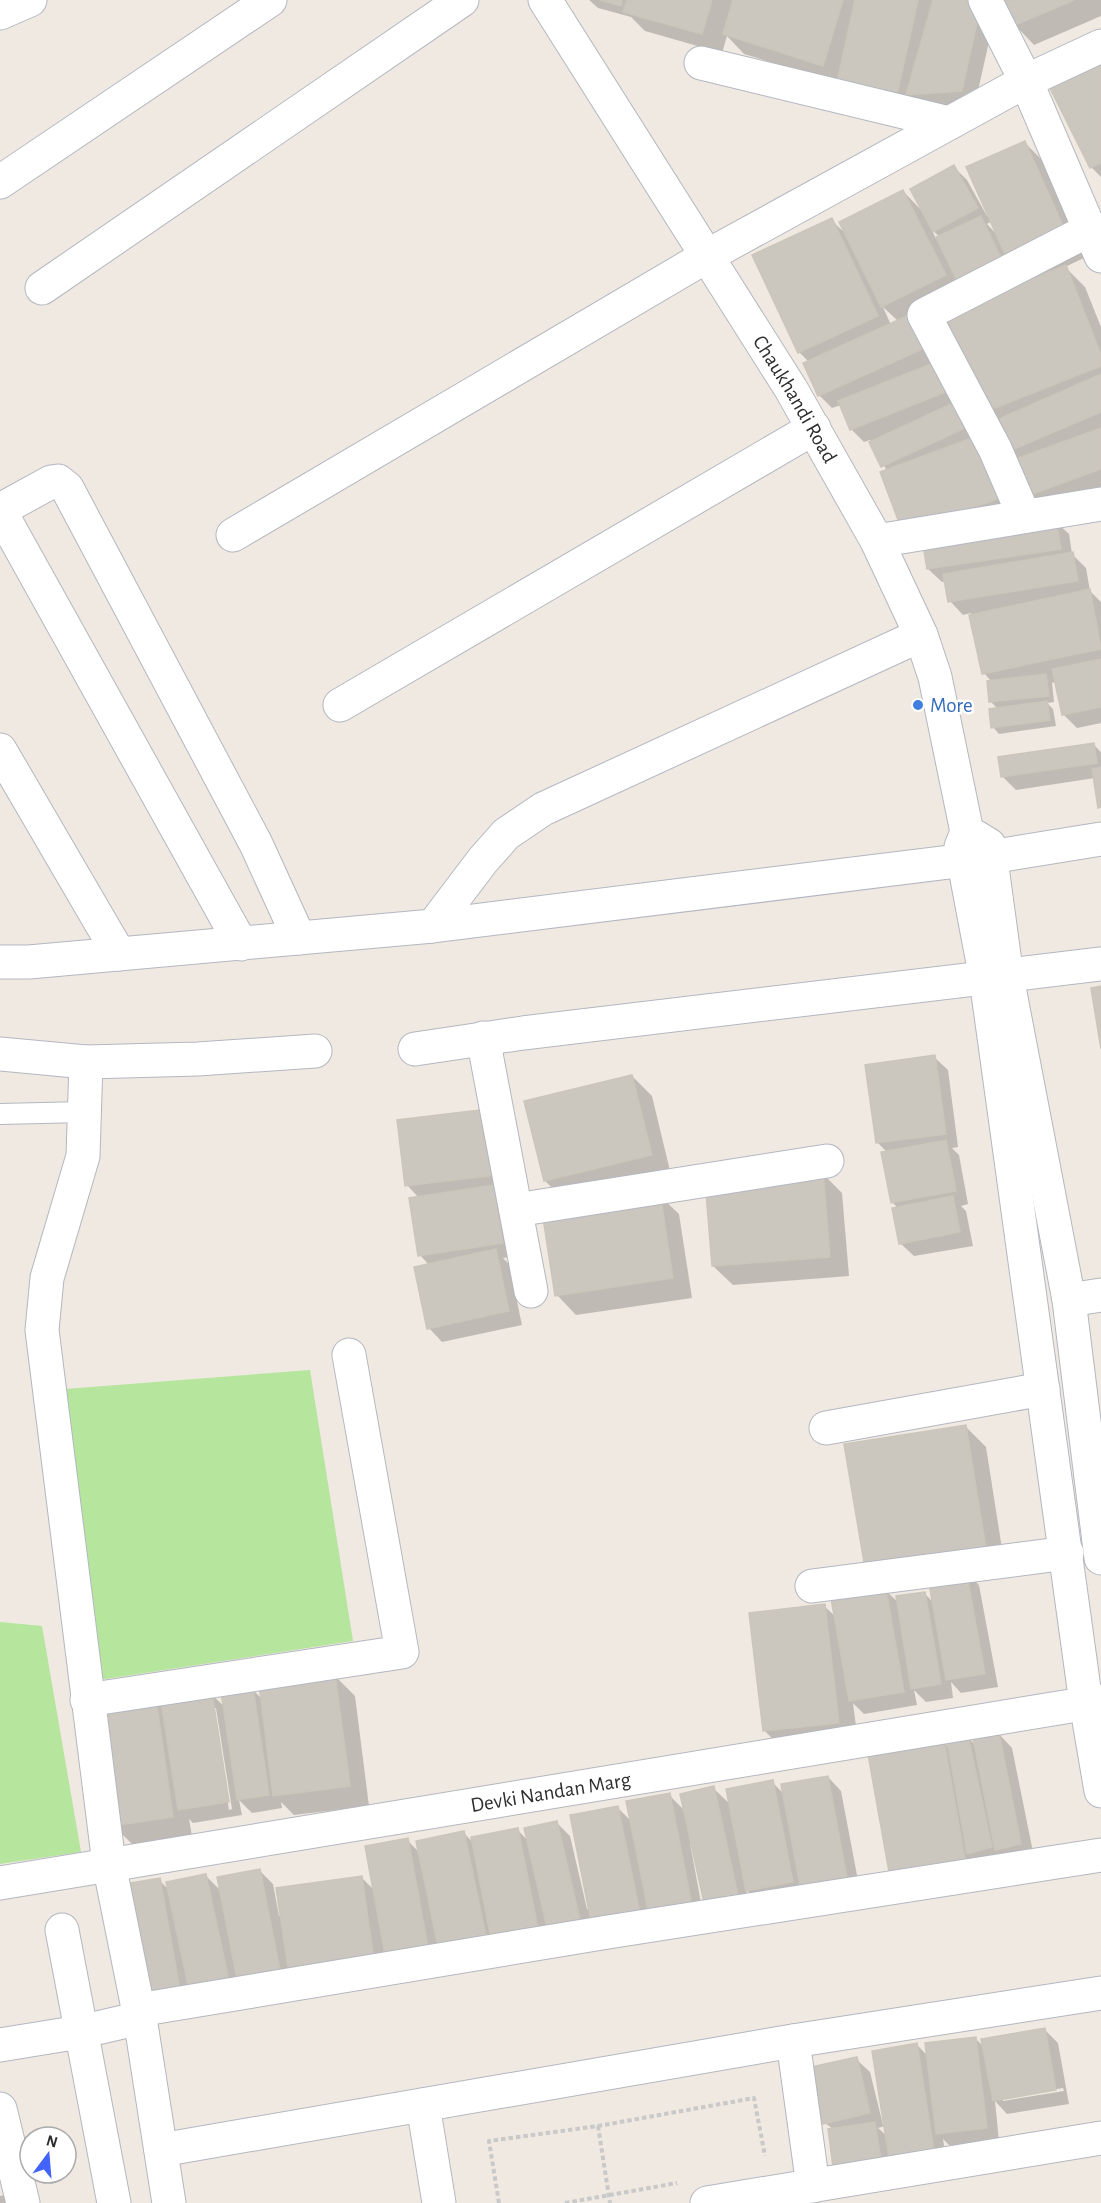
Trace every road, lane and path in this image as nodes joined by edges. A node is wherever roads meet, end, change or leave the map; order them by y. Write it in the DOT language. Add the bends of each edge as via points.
graph roads {
  1 [pos="30,0"];
  2 [pos="270,0"];
  3 [pos="462,0"];
  4 [pos="545,0"];
  5 [pos="985,0"];
  6 [pos="0,13"];
  7 [pos="1101,46"];
  8 [pos="700,63"];
  9 [pos="1026,81"];
  10 [pos="949,123"];
  11 [pos="0,182"];
  12 [pos="1095,243"];
  13 [pos="707,256"];
  14 [pos="42,288"];
  15 [pos="814,428"];
  16 [pos="1101,504"];
  17 [pos="0,510"];
  18 [pos="1024,516"];
  19 [pos="233,535"];
  20 [pos="877,541"];
  21 [pos="921,635"];
  22 [pos="340,705"];
  23 [pos="0,750"];
  24 [pos="1101,839"];
  25 [pos="974,850"];
  26 [pos="433,926"];
  27 [pos="299,938"];
  28 [pos="241,944"];
  29 [pos="119,954"];
  30 [pos="0,962"];
  31 [pos="1101,964"];
  32 [pos="997,978"];
  33 [pos="483,1038"];
  34 [pos="415,1049"];
  35 [pos="315,1051"];
  36 [pos="0,1054"];
  37 [pos="86,1062"];
  38 [pos="84,1112"];
  39 [pos="0,1114"];
  40 [pos="827,1161"];
  41 [pos="516,1210"];
  42 [pos="531,1291"];
  43 [pos="1101,1295"];
  44 [pos="1069,1300"];
  45 [pos="349,1355"];
  46 [pos="1043,1389"];
  47 [pos="826,1428"];
  48 [pos="1100,1545"];
  49 [pos="1067,1553"];
  50 [pos="812,1586"];
  51 [pos="87,1701"];
  52 [pos="1094,1702"];
  53 [pos="1101,1791"];
  54 [pos="1101,1855"];
  55 [pos="109,1864"];
  56 [pos="0,1883"];
  57 [pos="62,1930"];
  58 [pos="1101,1993"];
  59 [pos="139,2014"];
  60 [pos="80,2032"];
  61 [pos="793,2041"];
  62 [pos="0,2045"];
  63 [pos="423,2105"];
  64 [pos="0,2109"];
  65 [pos="598,2126"];
  66 [pos="1101,2139"];
  67 [pos="161,2150"];
  68 [pos="767,2168"];
  69 [pos="813,2186"];
  70 [pos="13,2189"];
  71 [pos="697,2192"];
  72 [pos="608,2195"];
  73 [pos="114,2203"];
  74 [pos="169,2203"];
  75 [pos="439,2203"];
  76 [pos="500,2203"];
  77 [pos="565,2203"];
  78 [pos="610,2203"];
  1 -- 6 [label="street"];
  2 -- 11 [label="street"];
  3 -- 14 [label="street"];
  4 -- 13 [label="street, Chaukhandi Road"];
  5 -- 9 [label="street"];
  7 -- 9 [label="street"];
  8 -- 10 [label="street"];
  9 -- 10 [label="street"];
  9 -- 12 [label="street"];
  10 -- 13 [label="street"];
  12 -- 18 [label="street" via="924,315 995,449"];
  13 -- 15 [label="street, Chaukhandi Road"];
  13 -- 19 [label="street"];
  15 -- 20 [label="street, Chaukhandi Road"];
  15 -- 22 [label="street"];
  16 -- 18 [label="street"];
  17 -- 27 [label="street" via="51,482 58,481 67,488 256,844"];
  17 -- 28 [label="street"];
  18 -- 20 [label="street"];
  20 -- 21 [label="street, Chaukhandi Road"];
  21 -- 25 [label="street, Chaukhandi Road"];
  21 -- 26 [label="street" via="543,810 506,834"];
  23 -- 29 [label="street"];
  24 -- 25 [label="street"];
  25 -- 26 [label="street"];
  25 -- 32 [label="street, Chaukhandi Road"];
  26 -- 27 [label="street"];
  27 -- 28 [label="street"];
  28 -- 29 [label="street"];
  29 -- 30 [label="street"];
  31 -- 32 [label="street"];
  32 -- 33 [label="street"];
  32 -- 44 [label="street"];
  32 -- 46 [label="street"];
  33 -- 34 [label="street"];
  33 -- 41 [label="street"];
  35 -- 37 [label="street"];
  36 -- 37 [label="street"];
  37 -- 38 [label="street"];
  38 -- 39 [label="lane"];
  38 -- 51 [label="street" via="83,1156 48,1278 42,1330"];
  40 -- 41 [label="street"];
  41 -- 42 [label="street"];
  43 -- 44 [label="street"];
  44 -- 48 [label="street"];
  45 -- 51 [label="street" via="402,1652"];
  46 -- 47 [label="street"];
  46 -- 49 [label="street"];
  49 -- 50 [label="street"];
  49 -- 52 [label="street"];
  51 -- 55 [label="street"];
  52 -- 53 [label="street"];
  52 -- 55 [label="street, Devki Nandan Marg"];
  54 -- 59 [label="street" via="620,1930"];
  55 -- 56 [label="street, Devki Nandan Marg"];
  55 -- 59 [label="street"];
  57 -- 60 [label="street"];
  58 -- 61 [label="street"];
  59 -- 60 [label="street"];
  59 -- 67 [label="street"];
  60 -- 62 [label="street"];
  60 -- 73 [label="street"];
  61 -- 63 [label="street"];
  61 -- 69 [label="street"];
  63 -- 67 [label="street"];
  63 -- 75 [label="street"];
  64 -- 70 [label="street"];
  65 -- 68 [label="path" via="754,2098"];
  65 -- 72 [label="path"];
  65 -- 76 [label="path" via="489,2141"];
  66 -- 69 [label="street"];
  67 -- 74 [label="street"];
  69 -- 71 [label="street"];
  71 -- 72 [label="path"];
  72 -- 77 [label="path"];
  72 -- 78 [label="path"];
}
